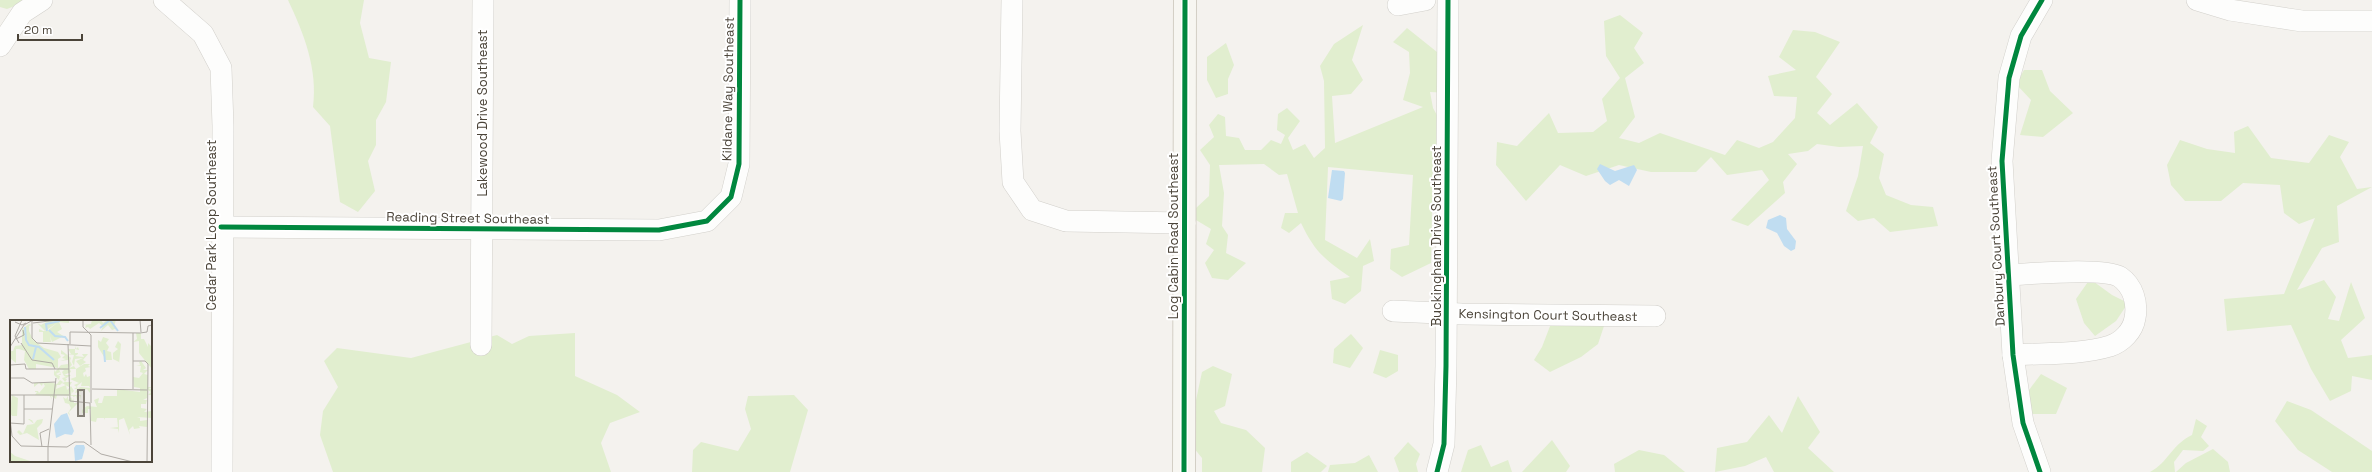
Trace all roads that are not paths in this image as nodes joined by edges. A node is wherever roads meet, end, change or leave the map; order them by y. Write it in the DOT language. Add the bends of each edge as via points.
graph roads {
  1 [pos="42,0"];
  2 [pos="164,0"];
  3 [pos="482,0"];
  4 [pos="740,0"];
  5 [pos="1012,0"];
  6 [pos="1185,0"];
  7 [pos="1425,0"];
  8 [pos="1448,0"];
  9 [pos="2042,0"];
  10 [pos="2198,0"];
  11 [pos="1398,5"];
  12 [pos="2372,21"];
  13 [pos="0,46"];
  14 [pos="712,216"];
  15 [pos="1185,223"];
  16 [pos="221,227"];
  17 [pos="481,230"];
  18 [pos="2008,275"];
  19 [pos="1393,311"];
  20 [pos="1447,313"];
  21 [pos="1654,316"];
  22 [pos="481,346"];
  23 [pos="2013,355"];
  24 [pos="222,472"];
  25 [pos="1184,472"];
  26 [pos="1437,472"];
  27 [pos="2040,472"];
  1 -- 13 [label="street" via="22,13"];
  2 -- 16 [label="street, Cedar Park Loop Southeast" via="203,34 221,68"];
  3 -- 17 [label="street, Lakewood Drive Southeast"];
  4 -- 14 [label="street, Kildane Way Southeast" via="739,164 731,198"];
  5 -- 15 [label="street" via="1010,131 1013,182 1032,210 1066,221"];
  6 -- 15 [label="street, Log Cabin Road Southeast"];
  7 -- 11 [label="street"];
  8 -- 20 [label="street, Buckingham Drive Southeast"];
  9 -- 18 [label="street, Danbury Court Southeast" via="2021,36 2009,78 2002,161"];
  10 -- 12 [label="street" via="2230,10 2302,21"];
  14 -- 17 [label="street, Reading Street Southeast" via="707,221 659,230"];
  15 -- 25 [label="street, Log Cabin Road Southeast"];
  16 -- 17 [label="street, Reading Street Southeast"];
  16 -- 24 [label="street, Cedar Park Loop Southeast"];
  17 -- 22 [label="street, Lakewood Drive Southeast"];
  18 -- 23 [label="street, Danbury Court Southeast"];
  18 -- 23 [label="street" via="2113,275 2120,277 2132,291 2136,310 2130,331 2111,346"];
  19 -- 20 [label="street, Kensington Court Southeast"];
  20 -- 21 [label="street, Kensington Court Southeast"];
  20 -- 26 [label="street, Buckingham Drive Southeast" via="1444,444"];
  23 -- 27 [label="street, Danbury Court Southeast" via="2023,423"];
}
